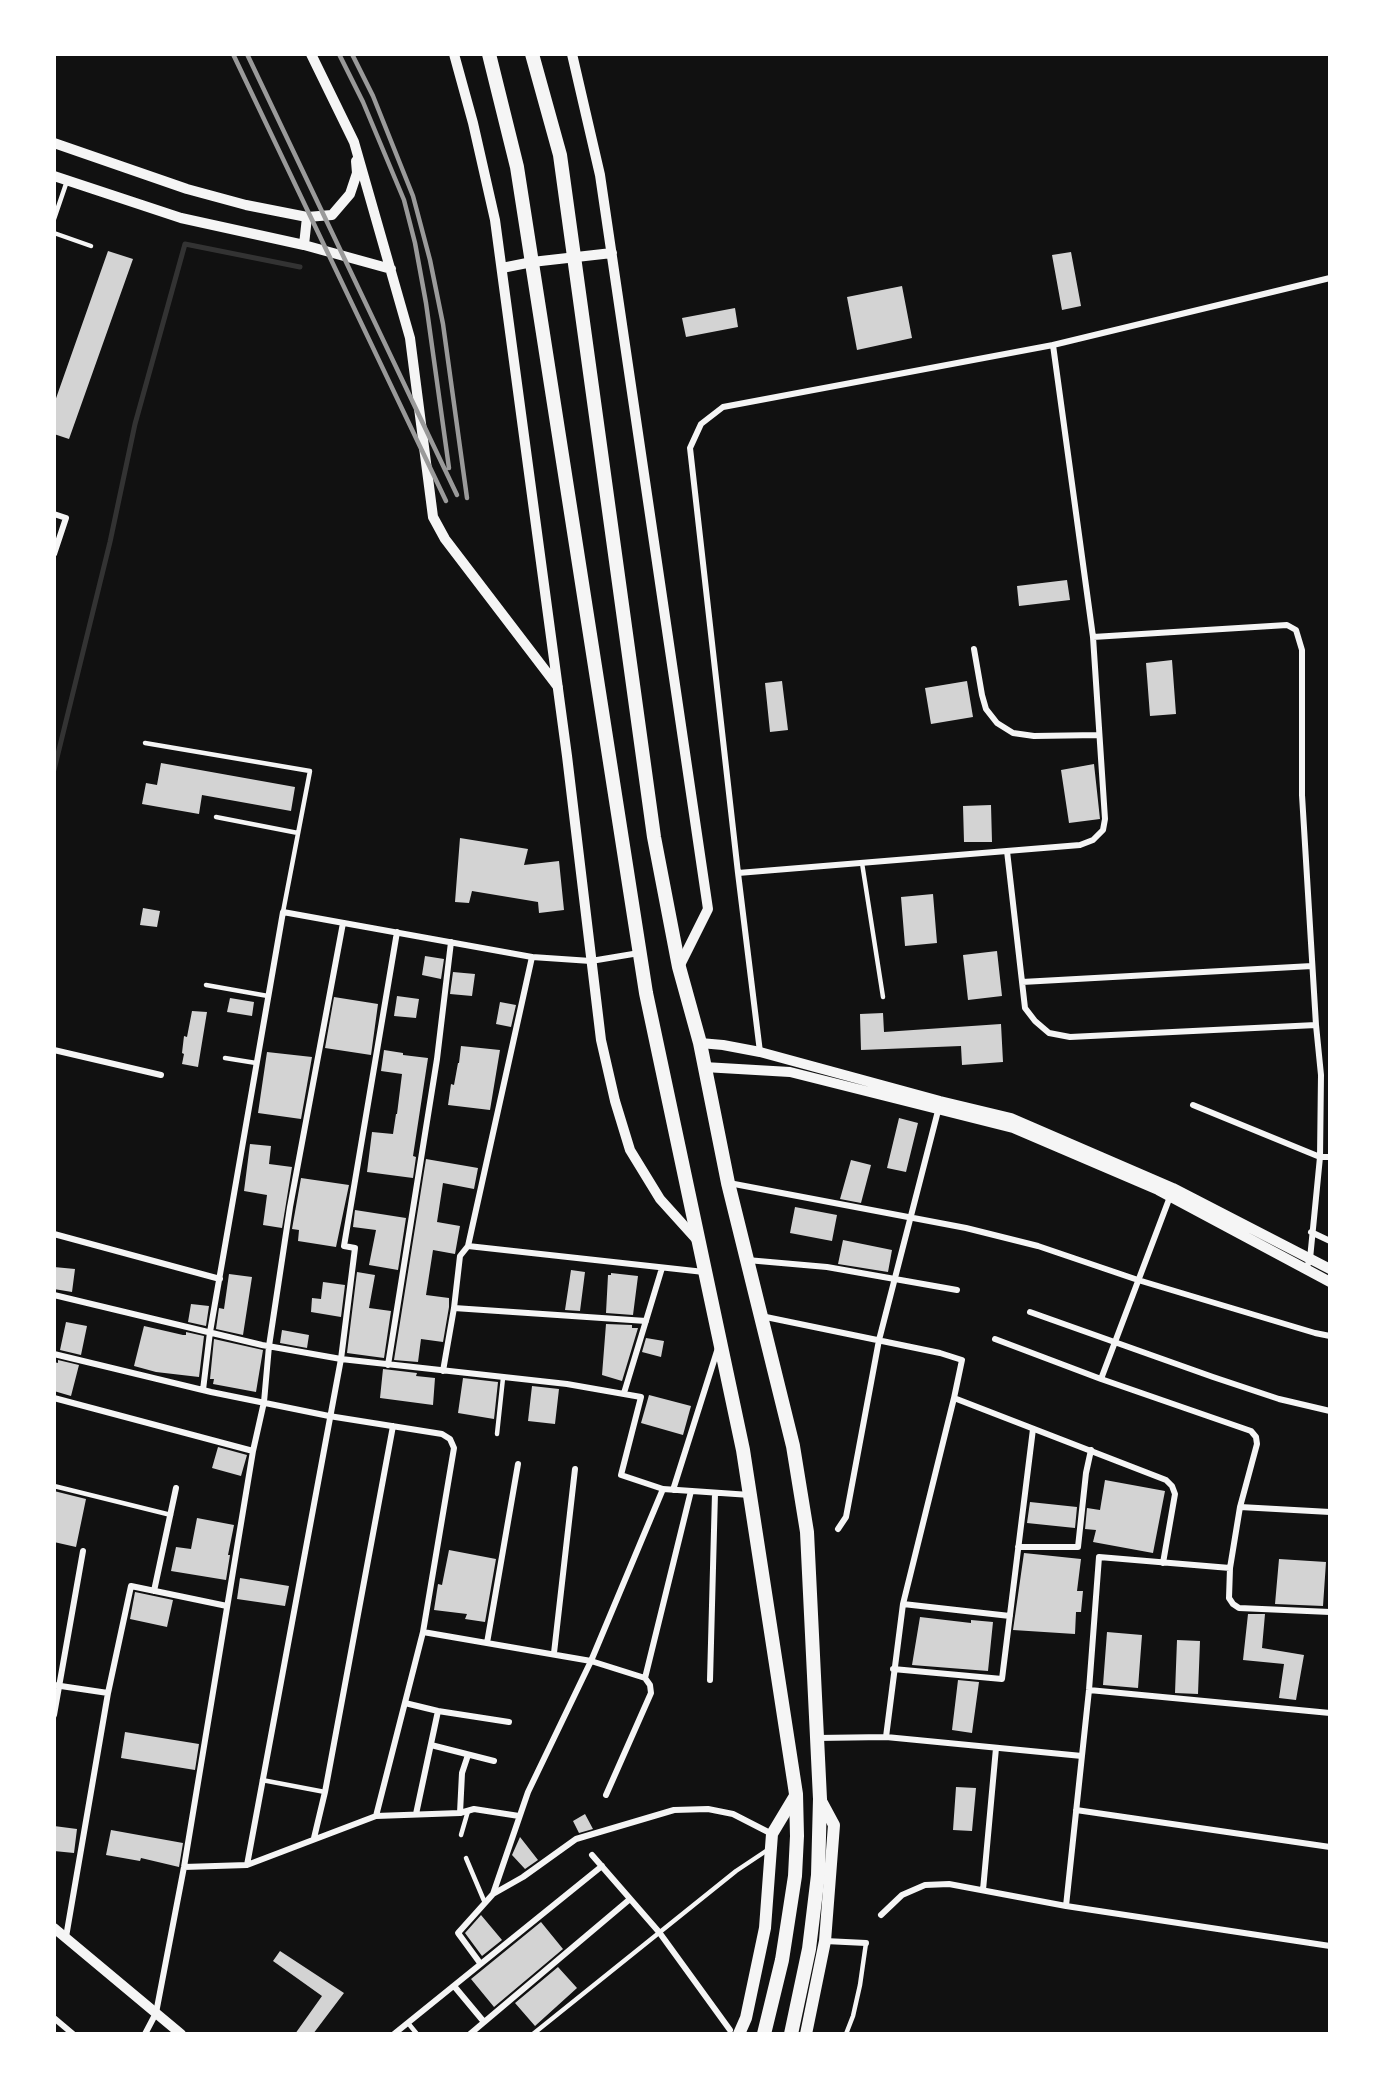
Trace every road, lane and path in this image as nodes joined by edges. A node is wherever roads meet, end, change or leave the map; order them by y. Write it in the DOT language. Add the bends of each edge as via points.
graph roads {
  1 [pos="311,54"];
  2 [pos="454,54"];
  3 [pos="489,54"];
  4 [pos="532,54"];
  5 [pos="572,54"];
  6 [pos="354,142"];
  7 [pos="54,143"];
  8 [pos="54,176"];
  9 [pos="67,181"];
  10 [pos="307,217"];
  11 [pos="54,219"];
  12 [pos="54,233"];
  13 [pos="304,245"];
  14 [pos="91,246"];
  15 [pos="612,253"];
  16 [pos="575,257"];
  17 [pos="532,262"];
  18 [pos="501,268"];
  19 [pos="391,269"];
  20 [pos="1330,278"];
  21 [pos="1053,345"];
  22 [pos="54,514"];
  23 [pos="54,554"];
  24 [pos="1093,637"];
  25 [pos="974,649"];
  26 [pos="558,687"];
  27 [pos="1100,735"];
  28 [pos="145,743"];
  29 [pos="216,817"];
  30 [pos="298,833"];
  31 [pos="1007,851"];
  32 [pos="862,863"];
  33 [pos="738,873"];
  34 [pos="283,912"];
  35 [pos="343,923"];
  36 [pos="397,932"];
  37 [pos="451,942"];
  38 [pos="639,953"];
  39 [pos="532,957"];
  40 [pos="591,961"];
  41 [pos="1312,966"];
  42 [pos="679,967"];
  43 [pos="1022,982"];
  44 [pos="206,985"];
  45 [pos="268,996"];
  46 [pos="883,997"];
  47 [pos="1316,1025"];
  48 [pos="699,1043"];
  49 [pos="54,1050"];
  50 [pos="760,1052"];
  51 [pos="225,1058"];
  52 [pos="256,1063"];
  53 [pos="704,1067"];
  54 [pos="1330,1074"];
  55 [pos="160,1075"];
  56 [pos="1321,1075"];
  57 [pos="939,1105"];
  58 [pos="1193,1105"];
  59 [pos="1320,1157"];
  60 [pos="1330,1157"];
  61 [pos="728,1183"];
  62 [pos="1172,1192"];
  63 [pos="912,1217"];
  64 [pos="1311,1232"];
  65 [pos="54,1234"];
  66 [pos="697,1240"];
  67 [pos="1330,1241"];
  68 [pos="468,1246"];
  69 [pos="747,1260"];
  70 [pos="1308,1264"];
  71 [pos="662,1268"];
  72 [pos="1330,1269"];
  73 [pos="704,1272"];
  74 [pos="220,1279"];
  75 [pos="895,1279"];
  76 [pos="1138,1280"];
  77 [pos="1330,1282"];
  78 [pos="957,1290"];
  79 [pos="54,1295"];
  80 [pos="454,1308"];
  81 [pos="1030,1312"];
  82 [pos="761,1316"];
  83 [pos="646,1321"];
  84 [pos="210,1332"];
  85 [pos="1330,1336"];
  86 [pos="995,1339"];
  87 [pos="879,1340"];
  88 [pos="1115,1341"];
  89 [pos="720,1344"];
  90 [pos="269,1346"];
  91 [pos="54,1354"];
  92 [pos="340,1359"];
  93 [pos="388,1365"];
  94 [pos="442,1371"];
  95 [pos="503,1378"];
  96 [pos="1101,1379"];
  97 [pos="203,1390"];
  98 [pos="624,1392"];
  99 [pos="54,1398"];
  100 [pos="954,1398"];
  101 [pos="264,1402"];
  102 [pos="1330,1411"];
  103 [pos="329,1416"];
  104 [pos="393,1426"];
  105 [pos="1033,1429"];
  106 [pos="497,1434"];
  107 [pos="1091,1450"];
  108 [pos="253,1451"];
  109 [pos="518,1464"];
  110 [pos="575,1469"];
  111 [pos="54,1486"];
  112 [pos="176,1488"];
  113 [pos="663,1489"];
  114 [pos="674,1490"];
  115 [pos="691,1491"];
  116 [pos="715,1493"];
  117 [pos="750,1495"];
  118 [pos="1240,1507"];
  119 [pos="1330,1512"];
  120 [pos="171,1515"];
  121 [pos="838,1529"];
  122 [pos="1018,1547"];
  123 [pos="83,1551"];
  124 [pos="1162,1563"];
  125 [pos="1230,1568"];
  126 [pos="154,1591"];
  127 [pos="903,1604"];
  128 [pos="227,1606"];
  129 [pos="1330,1612"];
  130 [pos="1010,1616"];
  131 [pos="423,1632"];
  132 [pos="487,1642"];
  133 [pos="554,1653"];
  134 [pos="591,1661"];
  135 [pos="893,1669"];
  136 [pos="645,1678"];
  137 [pos="710,1680"];
  138 [pos="56,1686"];
  139 [pos="1089,1690"];
  140 [pos="108,1693"];
  141 [pos="405,1702"];
  142 [pos="438,1711"];
  143 [pos="1330,1713"];
  144 [pos="54,1715"];
  145 [pos="509,1722"];
  146 [pos="886,1737"];
  147 [pos="817,1738"];
  148 [pos="431,1745"];
  149 [pos="996,1748"];
  150 [pos="468,1755"];
  151 [pos="1082,1756"];
  152 [pos="494,1761"];
  153 [pos="262,1780"];
  154 [pos="325,1792"];
  155 [pos="796,1794"];
  156 [pos="606,1795"];
  157 [pos="820,1799"];
  158 [pos="1076,1810"];
  159 [pos="468,1811"];
  160 [pos="460,1813"];
  161 [pos="416,1814"];
  162 [pos="376,1816"];
  163 [pos="519,1816"];
  164 [pos="772,1834"];
  165 [pos="460,1835"];
  166 [pos="314,1838"];
  167 [pos="1330,1847"];
  168 [pos="771,1848"];
  169 [pos="592,1855"];
  170 [pos="466,1858"];
  171 [pos="247,1865"];
  172 [pos="602,1866"];
  173 [pos="184,1867"];
  174 [pos="983,1890"];
  175 [pos="494,1894"];
  176 [pos="630,1899"];
  177 [pos="485,1903"];
  178 [pos="1066,1906"];
  179 [pos="881,1915"];
  180 [pos="54,1928"];
  181 [pos="659,1932"];
  182 [pos="66,1938"];
  183 [pos="825,1941"];
  184 [pos="866,1943"];
  185 [pos="1330,1946"];
  186 [pos="480,1963"];
  187 [pos="453,1986"];
  188 [pos="156,2013"];
  189 [pos="54,2018"];
  190 [pos="484,2022"];
  191 [pos="408,2023"];
  192 [pos="732,2033"];
  193 [pos="73,2034"];
  194 [pos="145,2034"];
  195 [pos="181,2034"];
  196 [pos="394,2034"];
  197 [pos="417,2034"];
  198 [pos="470,2034"];
  199 [pos="533,2034"];
  200 [pos="764,2034"];
  201 [pos="791,2034"];
  202 [pos="806,2034"];
  203 [pos="846,2034"];
  1 -- 6 [label="street"];
  2 -- 18 [label="street" via="490,198"];
  3 -- 17 [label="main road" via="517,167"];
  4 -- 16 [label="main road" via="560,155"];
  5 -- 15 [label="street" via="600,176"];
  6 -- 10 [label="street" via="357,173 350,194 332,215"];
  6 -- 19 [label="street"];
  7 -- 10 [label="street" via="187,189"];
  8 -- 9 [label="street"];
  9 -- 11 [label="lane"];
  9 -- 13 [label="street" via="181,218"];
  10 -- 13 [label="street"];
  12 -- 14 [label="lane"];
  13 -- 19 [label="street"];
  15 -- 16 [label="street"];
  15 -- 42 [label="street" via="708,909"];
  16 -- 17 [label="street"];
  16 -- 42 [label="main road" via="654,837"];
  17 -- 18 [label="street"];
  17 -- 38 [label="main road"];
  18 -- 26 [label="street"];
  19 -- 26 [label="street" via="411,338 433,517"];
  20 -- 21 [label="street"];
  21 -- 24 [label="street"];
  21 -- 33 [label="street" via="723,407 701,424 690,448"];
  22 -- 23 [label="street" via="66,518"];
  24 -- 27 [label="street"];
  24 -- 41 [label="street" via="1287,625 1296,630 1302,650 1302,795"];
  25 -- 27 [label="street" via="981,694 997,723 1013,733 1034,736"];
  26 -- 40 [label="street"];
  27 -- 31 [label="street" via="1103,830 1080,845"];
  28 -- 30 [label="lane" via="310,771"];
  29 -- 30 [label="lane"];
  30 -- 34 [label="lane"];
  31 -- 32 [label="street"];
  31 -- 43 [label="street"];
  32 -- 33 [label="street"];
  32 -- 46 [label="lane"];
  33 -- 50 [label="street"];
  34 -- 35 [label="street"];
  34 -- 45 [label="street"];
  35 -- 36 [label="street"];
  35 -- 90 [label="street" via="292,1196"];
  36 -- 37 [label="street"];
  36 -- 92 [label="street" via="344,1246 355,1248"];
  37 -- 39 [label="street"];
  37 -- 93 [label="street" via="437,1059"];
  38 -- 40 [label="street"];
  38 -- 66 [label="main road"];
  39 -- 40 [label="street"];
  39 -- 68 [label="street"];
  40 -- 66 [label="street" via="601,1040 630,1150 660,1199"];
  41 -- 43 [label="street"];
  41 -- 47 [label="street"];
  42 -- 48 [label="main road"];
  43 -- 47 [label="street" via="1025,1008 1035,1021 1049,1033 1070,1037"];
  44 -- 45 [label="lane"];
  45 -- 52 [label="street"];
  47 -- 56 [label="street"];
  48 -- 50 [label="street"];
  48 -- 53 [label="main road"];
  49 -- 55 [label="street"];
  50 -- 57 [label="street"];
  51 -- 52 [label="lane"];
  52 -- 74 [label="street"];
  53 -- 57 [label="street" via="790,1072"];
  53 -- 61 [label="main road"];
  54 -- 56 [label="street"];
  56 -- 59 [label="street"];
  57 -- 62 [label="street" via="1011,1118"];
  57 -- 63 [label="street"];
  58 -- 59 [label="street"];
  59 -- 60 [label="street"];
  59 -- 64 [label="street"];
  61 -- 63 [label="street"];
  61 -- 69 [label="main road"];
  62 -- 70 [label="street"];
  62 -- 76 [label="street"];
  63 -- 75 [label="street"];
  63 -- 76 [label="street" via="1038,1246"];
  64 -- 67 [label="street"];
  64 -- 70 [label="street"];
  65 -- 74 [label="street"];
  66 -- 73 [label="main road"];
  68 -- 71 [label="street"];
  68 -- 80 [label="street" via="460,1256"];
  69 -- 75 [label="street" via="827,1267"];
  69 -- 82 [label="main road"];
  70 -- 72 [label="street"];
  70 -- 77 [label="street"];
  71 -- 73 [label="street"];
  71 -- 83 [label="street"];
  73 -- 89 [label="main road"];
  74 -- 84 [label="street"];
  75 -- 78 [label="street"];
  75 -- 87 [label="street"];
  76 -- 85 [label="street"];
  76 -- 88 [label="street"];
  79 -- 84 [label="street"];
  80 -- 83 [label="street"];
  80 -- 94 [label="street"];
  81 -- 88 [label="street"];
  82 -- 87 [label="street"];
  82 -- 147 [label="main road" via="793,1446 807,1532"];
  83 -- 98 [label="street"];
  84 -- 90 [label="street"];
  84 -- 97 [label="street"];
  86 -- 96 [label="street"];
  87 -- 100 [label="street" via="962,1360"];
  87 -- 121 [label="street" via="846,1517"];
  88 -- 96 [label="street"];
  88 -- 102 [label="street" via="1279,1399"];
  89 -- 114 [label="street"];
  89 -- 117 [label="main road"];
  90 -- 92 [label="street"];
  90 -- 101 [label="street"];
  91 -- 97 [label="street"];
  92 -- 93 [label="street"];
  92 -- 103 [label="street"];
  93 -- 94 [label="street"];
  94 -- 95 [label="street"];
  95 -- 98 [label="street"];
  95 -- 106 [label="lane"];
  96 -- 118 [label="street" via="1251,1431 1257,1444"];
  97 -- 101 [label="street"];
  98 -- 113 [label="street" via="640,1397 621,1475"];
  99 -- 108 [label="street"];
  100 -- 105 [label="street"];
  100 -- 127 [label="street"];
  101 -- 103 [label="street"];
  101 -- 108 [label="street"];
  103 -- 104 [label="street"];
  103 -- 153 [label="street"];
  104 -- 131 [label="street" via="442,1434 454,1448"];
  104 -- 154 [label="street"];
  105 -- 107 [label="street"];
  105 -- 122 [label="street"];
  107 -- 122 [label="street" via="1078,1547"];
  107 -- 124 [label="street" via="1166,1480 1172,1486 1175,1494"];
  108 -- 128 [label="street"];
  109 -- 132 [label="street"];
  110 -- 133 [label="street"];
  111 -- 120 [label="lane"];
  112 -- 120 [label="street"];
  113 -- 114 [label="street"];
  113 -- 134 [label="street"];
  114 -- 115 [label="street"];
  115 -- 116 [label="street"];
  115 -- 136 [label="street"];
  116 -- 117 [label="street"];
  116 -- 137 [label="street"];
  117 -- 155 [label="main road"];
  118 -- 119 [label="street"];
  118 -- 125 [label="street"];
  120 -- 126 [label="street"];
  122 -- 130 [label="street"];
  123 -- 138 [label="street"];
  124 -- 125 [label="street"];
  124 -- 139 [label="street" via="1100,1557"];
  125 -- 129 [label="street" via="1229,1598 1239,1608"];
  126 -- 128 [label="street"];
  126 -- 140 [label="street" via="131,1586"];
  127 -- 130 [label="street"];
  127 -- 135 [label="street"];
  128 -- 173 [label="street"];
  130 -- 135 [label="street" via="1002,1679"];
  131 -- 132 [label="street"];
  131 -- 141 [label="street"];
  132 -- 133 [label="street"];
  133 -- 134 [label="street"];
  134 -- 136 [label="street"];
  134 -- 163 [label="street"];
  135 -- 146 [label="street"];
  136 -- 156 [label="street" via="651,1693"];
  138 -- 140 [label="street"];
  138 -- 144 [label="street"];
  139 -- 143 [label="street"];
  139 -- 151 [label="street"];
  140 -- 182 [label="street"];
  141 -- 142 [label="street"];
  141 -- 162 [label="street"];
  142 -- 145 [label="street"];
  142 -- 148 [label="street"];
  146 -- 147 [label="street"];
  146 -- 149 [label="street"];
  147 -- 157 [label="main road"];
  148 -- 150 [label="street"];
  148 -- 161 [label="street"];
  149 -- 151 [label="street"];
  149 -- 174 [label="street"];
  150 -- 152 [label="street"];
  150 -- 160 [label="street" via="462,1773"];
  151 -- 158 [label="street"];
  153 -- 154 [label="lane"];
  153 -- 171 [label="street"];
  154 -- 166 [label="street"];
  155 -- 164 [label="main road"];
  155 -- 200 [label="main road" via="795,1876 784,1952"];
  157 -- 183 [label="main road" via="834,1825"];
  157 -- 201 [label="main road" via="818,1875 809,1949"];
  158 -- 167 [label="street"];
  158 -- 178 [label="street"];
  159 -- 160 [label="street"];
  159 -- 163 [label="street"];
  159 -- 165 [label="lane"];
  160 -- 161 [label="street"];
  161 -- 162 [label="street"];
  162 -- 166 [label="street"];
  163 -- 175 [label="street"];
  164 -- 168 [label="main road"];
  164 -- 175 [label="street" via="733,1814 674,1809 576,1839"];
  166 -- 171 [label="street"];
  168 -- 181 [label="lane"];
  168 -- 192 [label="main road" via="765,1928 746,2018"];
  169 -- 172 [label="street"];
  170 -- 177 [label="lane"];
  171 -- 173 [label="street"];
  172 -- 176 [label="street"];
  172 -- 186 [label="street"];
  173 -- 188 [label="street"];
  174 -- 178 [label="street"];
  174 -- 179 [label="street" via="949,1884 925,1885 902,1895"];
  175 -- 177 [label="street"];
  176 -- 181 [label="street"];
  176 -- 190 [label="street"];
  177 -- 186 [label="street" via="458,1933"];
  178 -- 185 [label="street"];
  180 -- 182 [label="street"];
  181 -- 192 [label="street"];
  181 -- 199 [label="lane"];
  182 -- 188 [label="street"];
  183 -- 184 [label="street"];
  183 -- 202 [label="main road"];
  184 -- 203 [label="lane" via="860,1985"];
  186 -- 187 [label="street"];
  187 -- 190 [label="street"];
  187 -- 191 [label="street"];
  188 -- 194 [label="street"];
  188 -- 195 [label="street"];
  189 -- 193 [label="street"];
  190 -- 198 [label="street"];
  191 -- 196 [label="street"];
  191 -- 197 [label="lane"];
}
